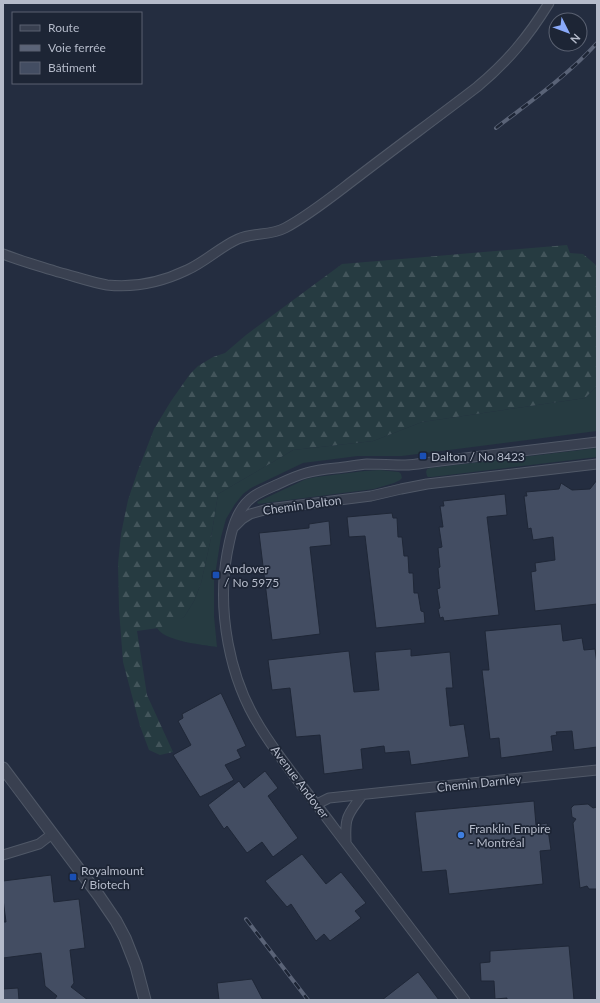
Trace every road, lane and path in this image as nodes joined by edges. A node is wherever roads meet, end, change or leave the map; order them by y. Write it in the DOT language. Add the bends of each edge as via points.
graph roads {
  1 [pos="549,3"];
  2 [pos="3,254"];
  3 [pos="597,442"];
  4 [pos="597,464"];
  5 [pos="232,528"];
  6 [pos="3,768"];
  7 [pos="597,770"];
  8 [pos="362,795"];
  9 [pos="317,804"];
  10 [pos="52,834"];
  11 [pos="346,843"];
  12 [pos="3,855"];
  13 [pos="145,1000"];
  14 [pos="465,1000"];
  1 -- 2 [label="street" via="511,56 471,92 314,209 283,229 237,239 199,264 174,276 124,286 89,281"];
  3 -- 5 [label="street, Chemin Dalton" via="424,464 368,464 308,472 254,496 242,508"];
  4 -- 5 [label="street, Chemin Dalton" via="427,484 371,496 268,509 247,516"];
  5 -- 9 [label="street, Avenue Andover" via="224,574 224,602 228,642 236,673 260,727"];
  6 -- 10 [label="street"];
  7 -- 8 [label="street, Chemin Darnley"];
  8 -- 9 [label="street, Chemin Darnley" via="329,798"];
  8 -- 11 [label="street" via="347,819"];
  9 -- 11 [label="street, Avenue Andover"];
  10 -- 12 [label="street" via="39,844"];
  10 -- 13 [label="street" via="116,921 136,966"];
  11 -- 14 [label="street, Avenue Andover"];
}
